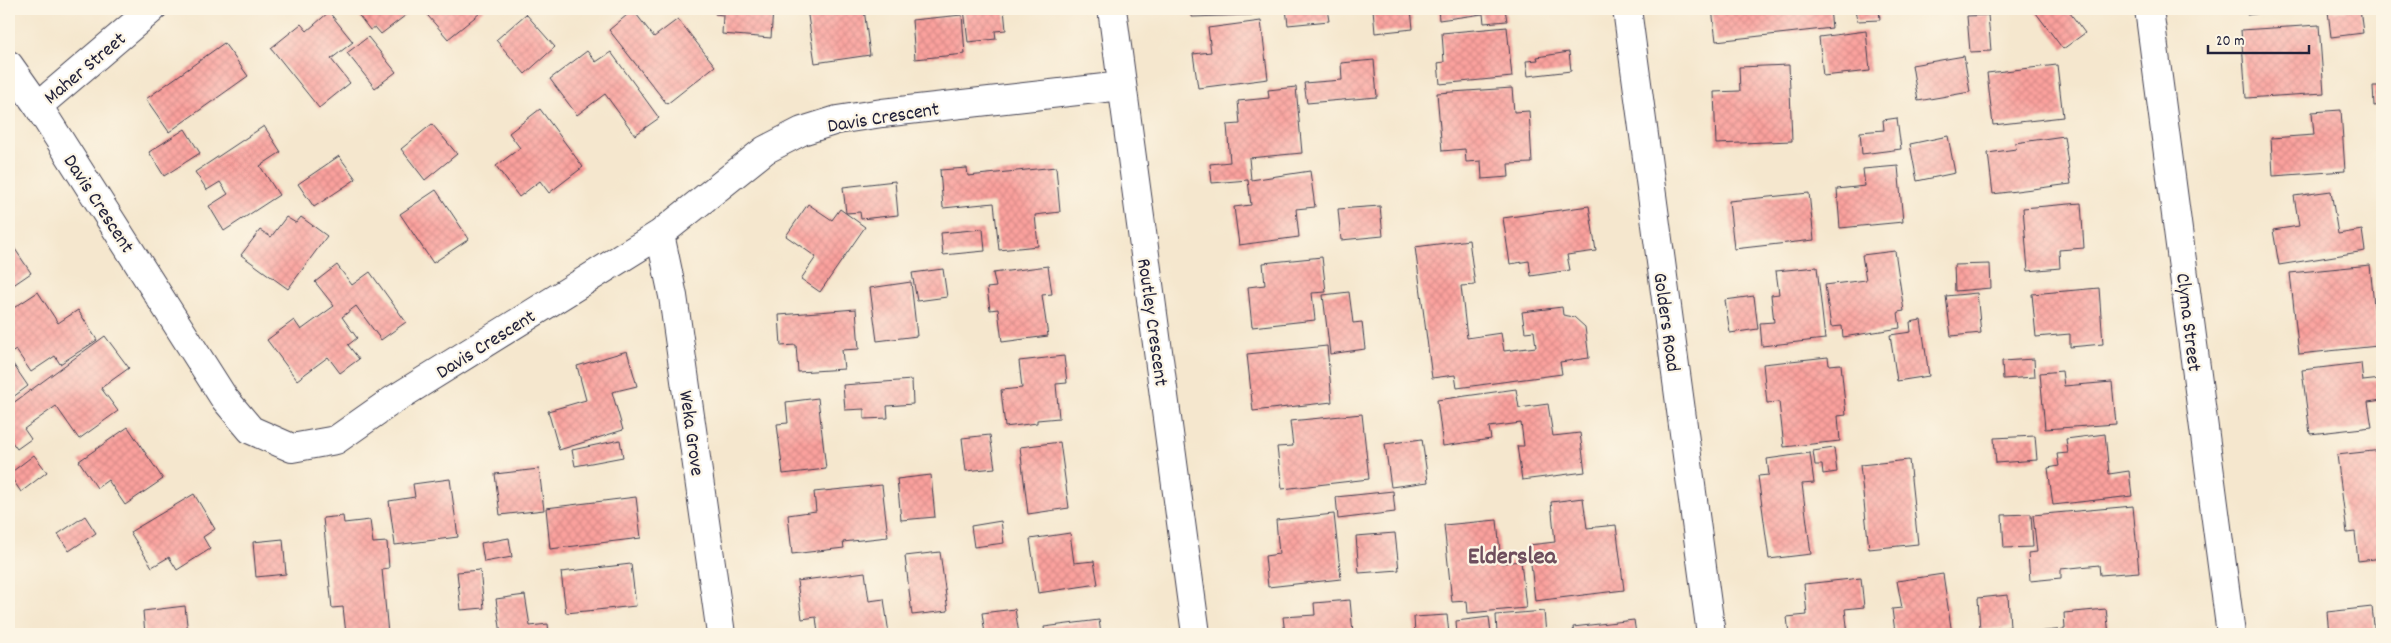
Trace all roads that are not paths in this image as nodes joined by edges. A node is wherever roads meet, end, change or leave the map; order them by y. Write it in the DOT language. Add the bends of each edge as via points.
graph roads {
  1 [pos="152,9"];
  2 [pos="1112,9"];
  3 [pos="1627,9"];
  4 [pos="2149,9"];
  5 [pos="9,65"];
  6 [pos="1122,86"];
  7 [pos="38,106"];
  8 [pos="660,234"];
  9 [pos="721,634"];
  10 [pos="1196,634"];
  11 [pos="1711,634"];
  12 [pos="2231,634"];
  1 -- 7 [label="street, Maher Street"];
  2 -- 6 [label="street, Routley Crescent"];
  3 -- 11 [label="street, Golders Road"];
  4 -- 12 [label="street, Clyma Street"];
  5 -- 7 [label="street, Davis Crescent"];
  6 -- 8 [label="street, Davis Crescent" via="882,113 837,120 802,131 765,150"];
  6 -- 10 [label="street, Routley Crescent"];
  7 -- 8 [label="street, Davis Crescent" via="224,398 251,430 292,448 336,440 390,402"];
  8 -- 9 [label="street, Weka Grove" via="674,296"];
}
